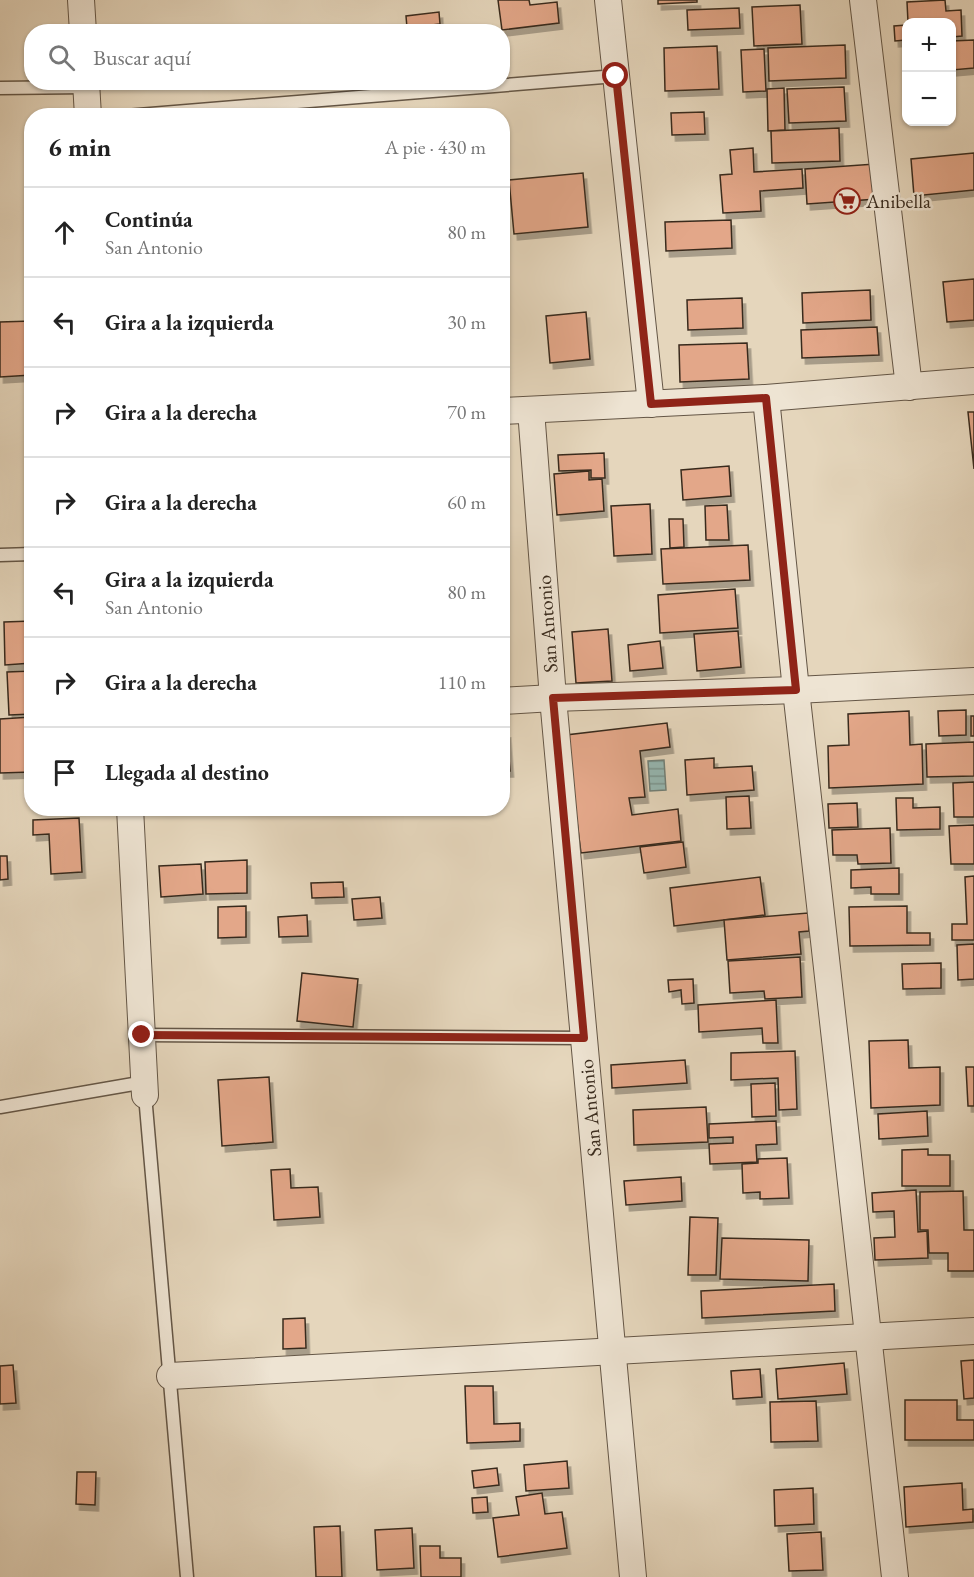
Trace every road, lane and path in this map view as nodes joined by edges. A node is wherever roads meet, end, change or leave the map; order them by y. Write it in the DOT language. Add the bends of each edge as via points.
graph roads {
  1 [pos="81,0"];
  2 [pos="608,0"];
  3 [pos="863,0"];
  4 [pos="82,24"];
  5 [pos="616,76"];
  6 [pos="510,85"];
  7 [pos="24,87"];
  8 [pos="0,88"];
  9 [pos="86,90"];
  10 [pos="444,90"];
  11 [pos="87,108"];
  12 [pos="224,108"];
  13 [pos="974,381"];
  14 [pos="909,387"];
  15 [pos="766,398"];
  16 [pos="651,404"];
  17 [pos="531,410"];
  18 [pos="510,411"];
  19 [pos="24,554"];
  20 [pos="0,555"];
  21 [pos="974,681"];
  22 [pos="796,690"];
  23 [pos="553,698"];
  24 [pos="510,701"];
  25 [pos="129,816"];
  26 [pos="142,1035"];
  27 [pos="584,1038"];
  28 [pos="145,1088"];
  29 [pos="0,1107"];
  30 [pos="974,1331"];
  31 [pos="868,1337"];
  32 [pos="612,1351"];
  33 [pos="170,1376"];
  34 [pos="186,1577"];
  35 [pos="633,1577"];
  36 [pos="895,1577"];
  1 -- 4 [label="street"];
  2 -- 5 [label="street"];
  3 -- 14 [label="street"];
  5 -- 6 [label="lane"];
  5 -- 16 [label="street"];
  7 -- 8 [label="lane"];
  9 -- 11 [label="street"];
  10 -- 12 [label="lane"];
  13 -- 14 [label="street"];
  14 -- 15 [label="street"];
  15 -- 16 [label="street"];
  15 -- 22 [label="street"];
  16 -- 17 [label="street"];
  17 -- 18 [label="street"];
  17 -- 23 [label="street, San Antonio"];
  19 -- 20 [label="lane"];
  21 -- 22 [label="street"];
  22 -- 23 [label="street"];
  22 -- 31 [label="street"];
  23 -- 24 [label="street"];
  23 -- 27 [label="street, San Antonio"];
  25 -- 26 [label="street"];
  26 -- 27 [label="lane"];
  26 -- 28 [label="street"];
  27 -- 32 [label="street, San Antonio"];
  28 -- 29 [label="lane"];
  28 -- 33 [label="lane"];
  30 -- 31 [label="street"];
  31 -- 32 [label="street"];
  31 -- 36 [label="street"];
  32 -- 33 [label="street"];
  32 -- 35 [label="street, San Antonio"];
  33 -- 34 [label="lane"];
}
